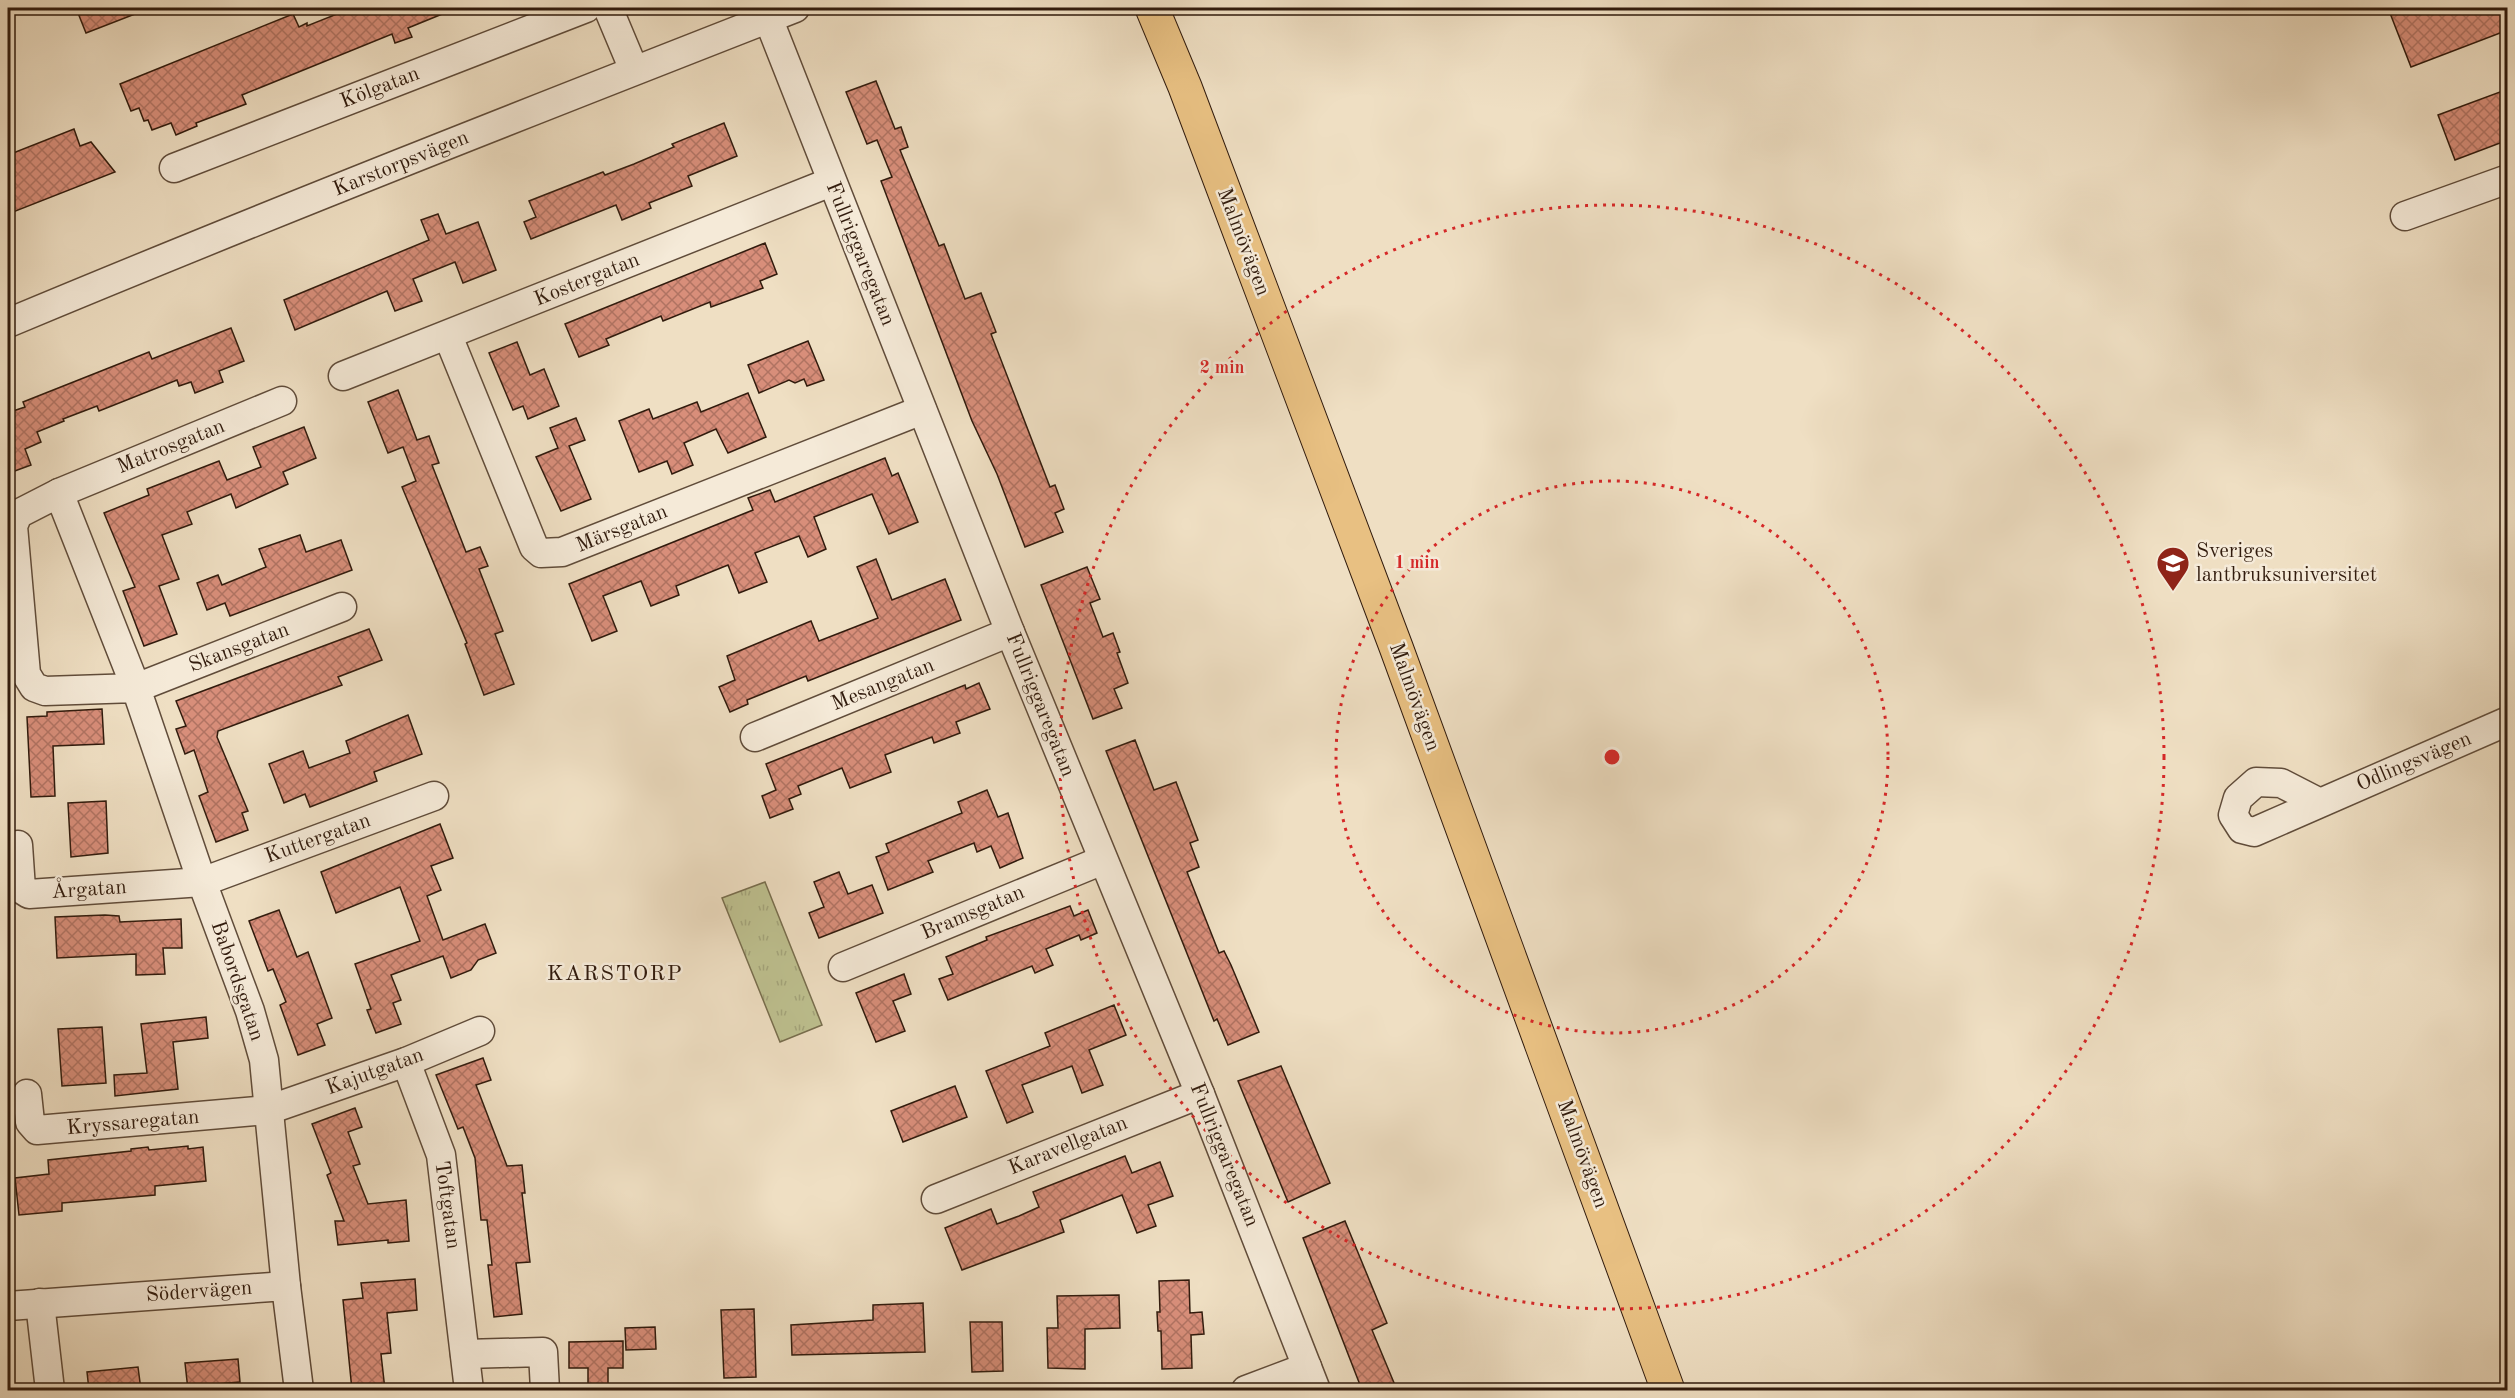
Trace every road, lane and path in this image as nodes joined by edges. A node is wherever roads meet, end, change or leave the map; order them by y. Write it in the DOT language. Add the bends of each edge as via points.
graph roads {
  1 [pos="586,8"];
  2 [pos="608,8"];
  3 [pos="795,8"];
  4 [pos="1152,8"];
  5 [pos="768,18"];
  6 [pos="634,69"];
  7 [pos="174,168"];
  8 [pos="2508,179"];
  9 [pos="831,182"];
  10 [pos="2405,216"];
  11 [pos="8,323"];
  12 [pos="448,336"];
  13 [pos="343,376"];
  14 [pos="282,401"];
  15 [pos="921,410"];
  16 [pos="59,493"];
  17 [pos="342,607"];
  18 [pos="1010,632"];
  19 [pos="136,688"];
  20 [pos="2508,722"];
  21 [pos="755,737"];
  22 [pos="434,796"];
  23 [pos="2320,802"];
  24 [pos="18,845"];
  25 [pos="1103,860"];
  26 [pos="202,882"];
  27 [pos="843,967"];
  28 [pos="480,1031"];
  29 [pos="406,1062"];
  30 [pos="27,1094"];
  31 [pos="1200,1094"];
  32 [pos="268,1110"];
  33 [pos="936,1199"];
  34 [pos="286,1286"];
  35 [pos="40,1303"];
  36 [pos="8,1306"];
  37 [pos="465,1354"];
  38 [pos="1312,1379"];
  39 [pos="50,1390"];
  40 [pos="299,1390"];
  41 [pos="470,1390"];
  42 [pos="545,1390"];
  43 [pos="1246,1390"];
  44 [pos="1668,1390"];
  1 -- 7 [label="street, Kölgatan"];
  2 -- 6 [label="street"];
  3 -- 5 [label="street, Karstorpsvägen"];
  4 -- 44 [label="main road, Malmövägen" via="1396,647"];
  5 -- 6 [label="street, Karstorpsvägen"];
  5 -- 9 [label="street, Fullriggaregatan"];
  6 -- 11 [label="street, Karstorpsvägen" via="357,183 211,237"];
  8 -- 10 [label="street"];
  9 -- 12 [label="street, Kostergatan"];
  9 -- 15 [label="street, Fullriggaregatan"];
  12 -- 13 [label="street, Kostergatan"];
  12 -- 15 [label="street, Märsgatan" via="534,547 541,553 562,552"];
  14 -- 16 [label="street, Matrosgatan"];
  15 -- 18 [label="street, Fullriggaregatan"];
  16 -- 19 [label="street, Babordsgatan"];
  16 -- 19 [label="street" via="18,513 13,526 26,674 34,687 45,691"];
  17 -- 19 [label="street, Skansgatan"];
  18 -- 21 [label="street, Mesangatan"];
  18 -- 25 [label="street, Fullriggaregatan"];
  19 -- 26 [label="street, Babordsgatan"];
  20 -- 23 [label="street, Odlingsvägen"];
  22 -- 26 [label="street, Kuttergatan"];
  24 -- 26 [label="street, Årgatan" via="21,889 29,894"];
  25 -- 27 [label="street, Bramsgatan"];
  25 -- 31 [label="street, Fullriggaregatan"];
  26 -- 32 [label="street, Babordsgatan" via="250,1011 264,1060"];
  28 -- 29 [label="street, Kajutgatan"];
  29 -- 32 [label="street, Kajutgatan"];
  29 -- 37 [label="street, Toftgatan" via="441,1155"];
  30 -- 32 [label="street, Kryssaregatan" via="30,1122 37,1130"];
  31 -- 33 [label="street, Karavellgatan"];
  31 -- 38 [label="street, Fullriggaregatan"];
  32 -- 34 [label="street, Babordsgatan"];
  34 -- 35 [label="street, Södervägen"];
  34 -- 40 [label="street"];
  35 -- 36 [label="street, Södervägen"];
  35 -- 39 [label="street"];
  37 -- 41 [label="street, Toftgatan"];
  37 -- 42 [label="street" via="543,1352"];
  38 -- 43 [label="street"];
}
